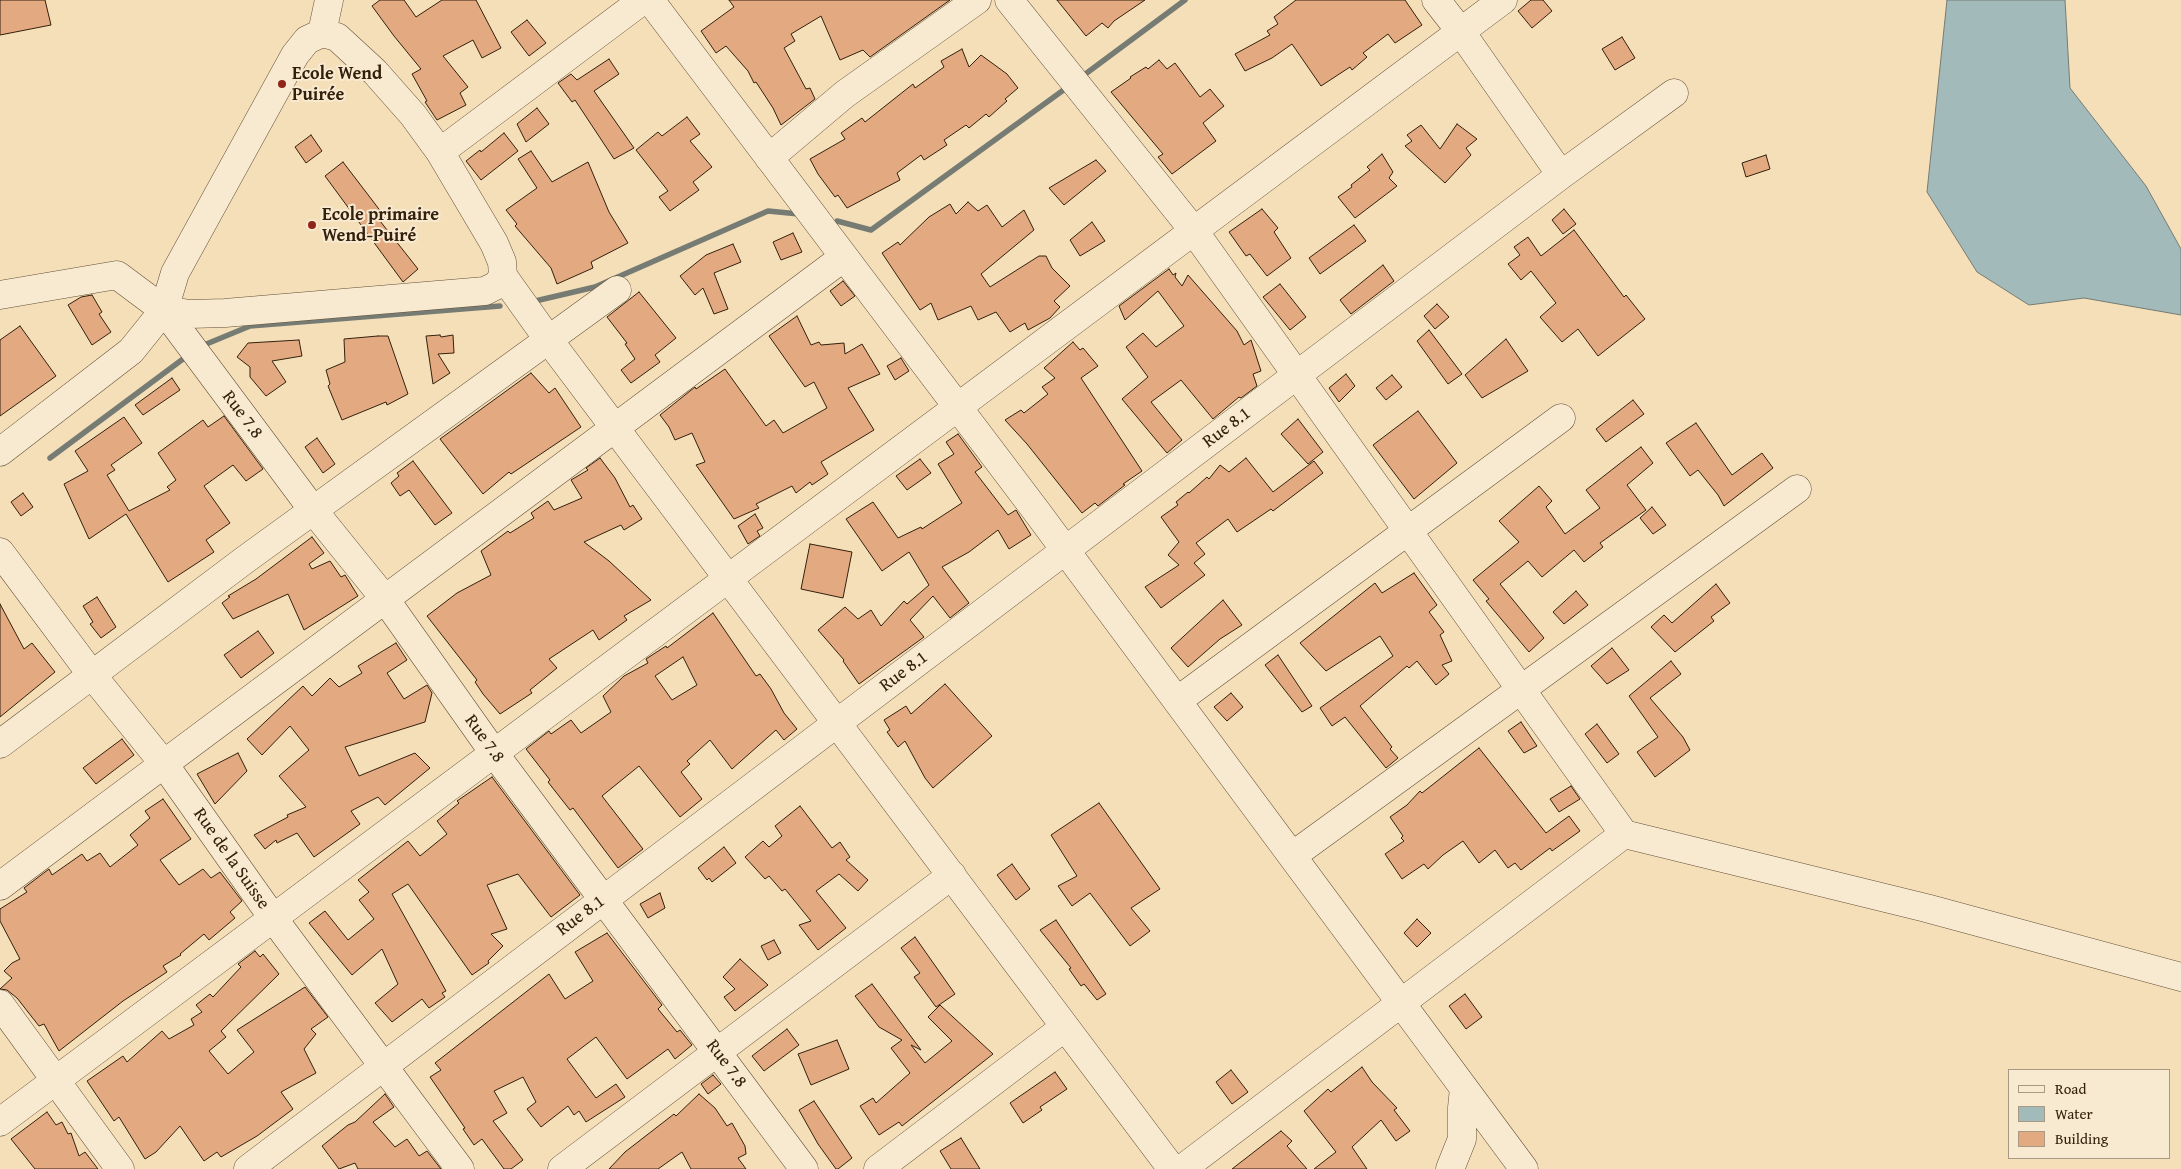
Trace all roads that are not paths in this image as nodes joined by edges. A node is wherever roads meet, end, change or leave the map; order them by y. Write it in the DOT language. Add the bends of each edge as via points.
graph roads {
  1 [pos="330,0"];
  2 [pos="644,0"];
  3 [pos="650,0"];
  4 [pos="977,0"];
  5 [pos="1008,0"];
  6 [pos="1436,0"];
  7 [pos="1503,0"];
  8 [pos="1461,32"];
  9 [pos="322,33"];
  10 [pos="1674,93"];
  11 [pos="440,152"];
  12 [pos="769,158"];
  13 [pos="1561,175"];
  14 [pos="1194,231"];
  15 [pos="844,257"];
  16 [pos="503,276"];
  17 [pos="617,290"];
  18 [pos="0,295"];
  19 [pos="164,310"];
  20 [pos="548,339"];
  21 [pos="1297,375"];
  22 [pos="958,407"];
  23 [pos="1561,418"];
  24 [pos="615,428"];
  25 [pos="0,452"];
  26 [pos="1797,489"];
  27 [pos="313,510"];
  28 [pos="1407,530"];
  29 [pos="1066,550"];
  30 [pos="0,552"];
  31 [pos="728,578"];
  32 [pos="385,599"];
  33 [pos="92,675"];
  34 [pos="1520,689"];
  35 [pos="1177,701"];
  36 [pos="838,722"];
  37 [pos="0,744"];
  38 [pos="494,753"];
  39 [pos="164,764"];
  40 [pos="1624,834"];
  41 [pos="1292,856"];
  42 [pos="952,875"];
  43 [pos="0,886"];
  44 [pos="604,900"];
  45 [pos="273,918"];
  46 [pos="2181,977"];
  47 [pos="1401,1003"];
  48 [pos="0,1004"];
  49 [pos="1065,1027"];
  50 [pos="717,1052"];
  51 [pos="383,1066"];
  52 [pos="54,1081"];
  53 [pos="1464,1088"];
  54 [pos="0,1122"];
  55 [pos="120,1169"];
  56 [pos="248,1169"];
  57 [pos="460,1169"];
  58 [pos="562,1169"];
  59 [pos="804,1169"];
  60 [pos="878,1169"];
  61 [pos="1172,1169"];
  62 [pos="1182,1169"];
  63 [pos="1450,1169"];
  64 [pos="1524,1169"];
  1 -- 9 [label="street"];
  2 -- 11 [label="street"];
  3 -- 12 [label="street"];
  4 -- 12 [label="street" via="845,94"];
  5 -- 14 [label="street"];
  6 -- 8 [label="street"];
  7 -- 8 [label="street"];
  8 -- 13 [label="street"];
  8 -- 14 [label="street"];
  9 -- 11 [label="street" via="337,37 375,72"];
  9 -- 19 [label="street" via="307,40 295,55 175,273"];
  10 -- 13 [label="street, Rue 8.1"];
  11 -- 16 [label="street" via="494,244 502,262"];
  12 -- 15 [label="street"];
  13 -- 21 [label="street, Rue 8.1"];
  14 -- 21 [label="street"];
  14 -- 22 [label="street"];
  15 -- 22 [label="street"];
  15 -- 24 [label="street"];
  16 -- 19 [label="street" via="497,285 484,291 225,313 190,314"];
  16 -- 20 [label="street"];
  17 -- 20 [label="street"];
  18 -- 19 [label="street" via="117,275"];
  19 -- 25 [label="street" via="131,351"];
  19 -- 27 [label="street, Rue 7.8"];
  20 -- 24 [label="street"];
  20 -- 27 [label="street"];
  21 -- 28 [label="street"];
  21 -- 29 [label="street, Rue 8.1"];
  22 -- 29 [label="street"];
  22 -- 31 [label="street"];
  23 -- 28 [label="street"];
  24 -- 31 [label="street"];
  24 -- 32 [label="street"];
  26 -- 34 [label="street"];
  27 -- 32 [label="street, Rue 7.8"];
  27 -- 33 [label="street"];
  28 -- 34 [label="street"];
  28 -- 35 [label="street"];
  29 -- 35 [label="street"];
  29 -- 36 [label="street, Rue 8.1"];
  30 -- 33 [label="street, Rue de la Suisse"];
  31 -- 36 [label="street"];
  31 -- 38 [label="street"];
  32 -- 38 [label="street, Rue 7.8"];
  32 -- 39 [label="street"];
  33 -- 37 [label="street"];
  33 -- 39 [label="street, Rue de la Suisse"];
  34 -- 40 [label="street"];
  34 -- 41 [label="street"];
  35 -- 41 [label="street"];
  36 -- 42 [label="street"];
  36 -- 44 [label="street, Rue 8.1"];
  38 -- 44 [label="street, Rue 7.8"];
  38 -- 45 [label="street"];
  39 -- 43 [label="street"];
  39 -- 45 [label="street, Rue de la Suisse"];
  40 -- 46 [label="street" via="1926,908"];
  40 -- 47 [label="street"];
  41 -- 47 [label="street"];
  42 -- 49 [label="street"];
  42 -- 50 [label="street"];
  44 -- 50 [label="street, Rue 7.8"];
  44 -- 51 [label="street, Rue 8.1"];
  45 -- 51 [label="street, Rue de la Suisse"];
  45 -- 52 [label="street"];
  47 -- 53 [label="street"];
  47 -- 62 [label="street"];
  48 -- 52 [label="street"];
  49 -- 60 [label="street"];
  49 -- 61 [label="street"];
  50 -- 58 [label="street"];
  50 -- 59 [label="street, Rue 7.8"];
  51 -- 56 [label="street, Rue 8.1"];
  51 -- 57 [label="street, Rue de la Suisse"];
  52 -- 54 [label="street"];
  52 -- 55 [label="street"];
  53 -- 63 [label="street" via="1462,1139"];
  53 -- 64 [label="street"];
}
